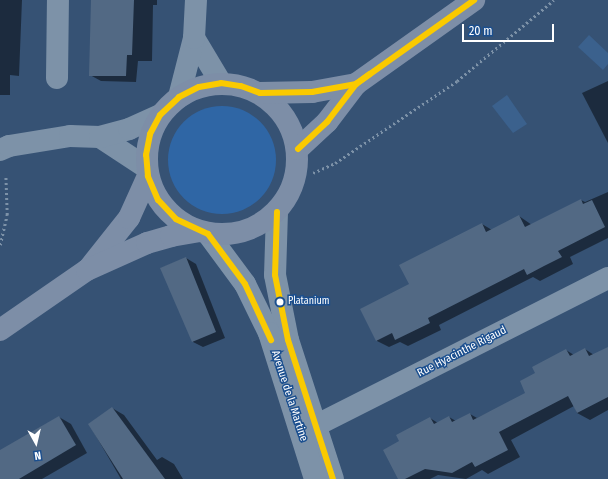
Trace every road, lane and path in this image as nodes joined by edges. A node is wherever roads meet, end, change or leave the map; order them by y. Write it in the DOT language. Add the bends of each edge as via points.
graph roads {
  1 [pos="58,0"];
  2 [pos="196,0"];
  3 [pos="474,0"];
  4 [pos="554,0"];
  5 [pos="194,38"];
  6 [pos="57,78"];
  7 [pos="221,83"];
  8 [pos="356,84"];
  9 [pos="260,93"];
  10 [pos="179,97"];
  11 [pos="160,115"];
  12 [pos="100,137"];
  13 [pos="298,149"];
  14 [pos="0,150"];
  15 [pos="320,170"];
  16 [pos="6,172"];
  17 [pos="148,172"];
  18 [pos="277,212"];
  19 [pos="203,233"];
  20 [pos="0,245"];
  21 [pos="87,270"];
  22 [pos="608,278"];
  23 [pos="0,330"];
  24 [pos="315,426"];
  25 [pos="316,478"];
  1 -- 6 [label="street"];
  2 -- 5 [label="street"];
  3 -- 8 [label="main road"];
  4 -- 15 [label="path" via="457,81 335,163"];
  5 -- 7 [label="street"];
  5 -- 10 [label="street"];
  7 -- 9 [label="main road" via="241,86"];
  7 -- 10 [label="main road" via="199,87"];
  8 -- 9 [label="main road" via="312,92"];
  8 -- 13 [label="main road" via="327,122"];
  9 -- 13 [label="main road" via="278,108 291,127"];
  10 -- 11 [label="main road"];
  11 -- 12 [label="street" via="129,129"];
  11 -- 17 [label="main road" via="150,134 146,155"];
  12 -- 14 [label="street" via="70,136 9,146"];
  12 -- 17 [label="street"];
  13 -- 18 [label="main road" via="296,180"];
  16 -- 20 [label="path" via="7,214"];
  17 -- 19 [label="main road" via="158,200 176,219"];
  17 -- 21 [label="main road" via="129,218"];
  18 -- 19 [label="main road" via="257,227 233,234"];
  18 -- 24 [label="street, Avenue de la Martine" via="275,275 288,340"];
  19 -- 21 [label="main road" via="171,236 147,243"];
  19 -- 25 [label="street, Avenue de la Martine" via="245,284 269,333"];
  21 -- 23 [label="main road"];
  22 -- 24 [label="street, Rue Hyacinthe Rigaud"];
  24 -- 25 [label="street, Avenue de la Martine"];
}
